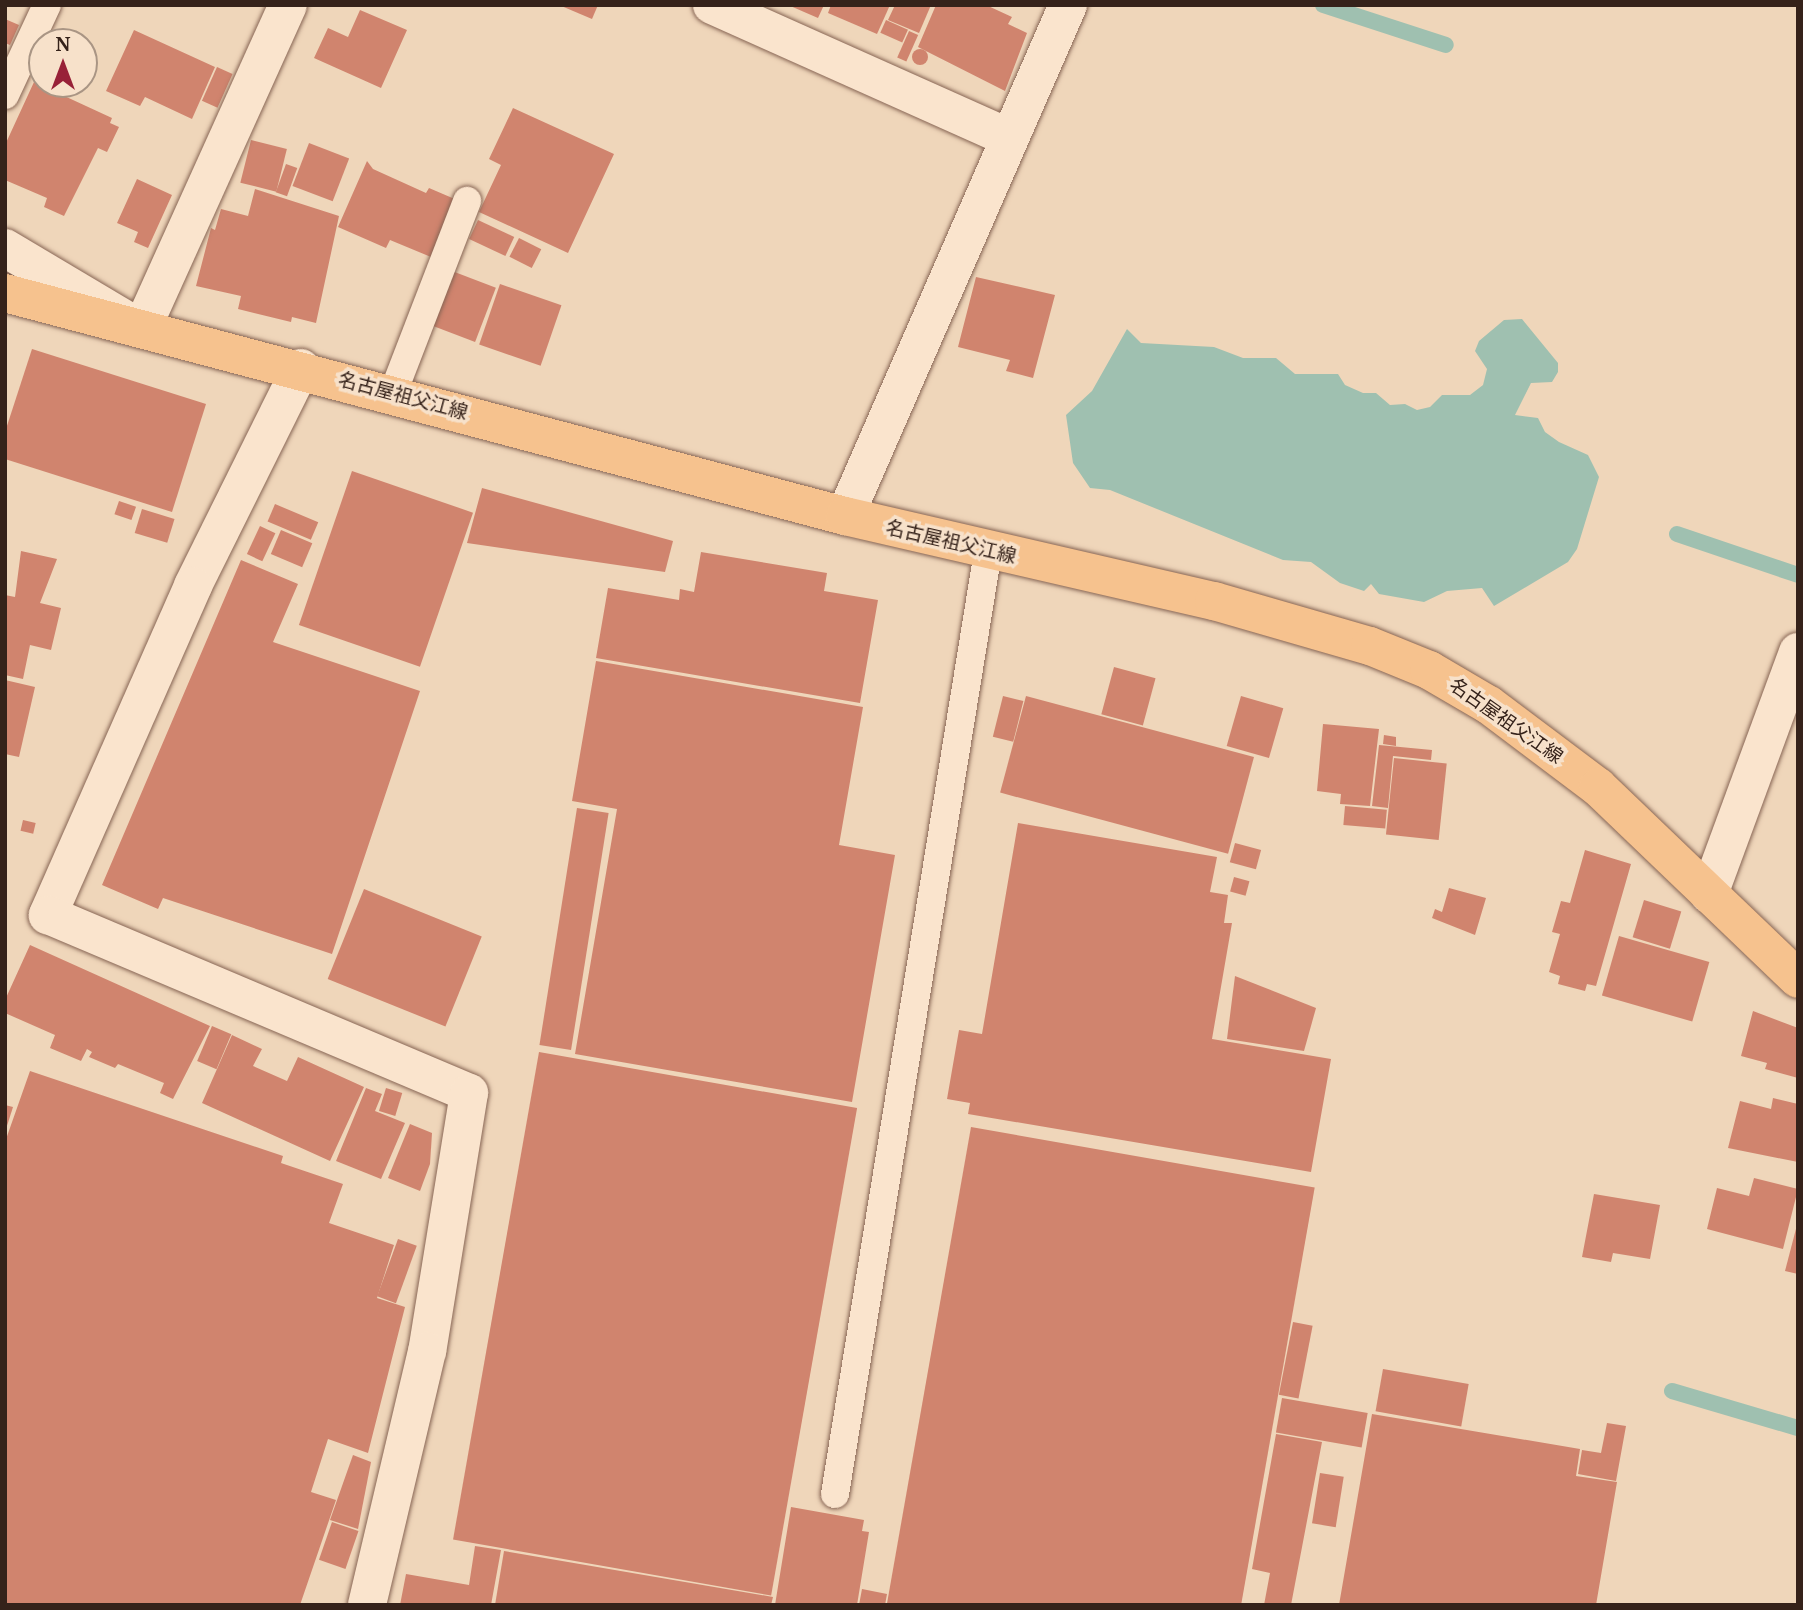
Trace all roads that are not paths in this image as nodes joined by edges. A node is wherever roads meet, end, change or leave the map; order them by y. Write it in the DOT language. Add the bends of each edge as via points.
graph roads {
  1 [pos="47,5"];
  2 [pos="288,5"];
  3 [pos="712,5"];
  4 [pos="1068,5"];
  5 [pos="5,95"];
  6 [pos="1009,138"];
  7 [pos="467,201"];
  8 [pos="5,247"];
  9 [pos="5,293"];
  10 [pos="137,325"];
  11 [pos="301,368"];
  12 [pos="393,393"];
  13 [pos="845,516"];
  14 [pos="988,551"];
  15 [pos="1798,652"];
  16 [pos="1709,894"];
  17 [pos="1798,979"];
  18 [pos="835,1494"];
  19 [pos="367,1605"];
  1 -- 5 [label="lane"];
  2 -- 10 [label="street"];
  3 -- 6 [label="street"];
  4 -- 6 [label="street"];
  6 -- 13 [label="street"];
  7 -- 12 [label="lane"];
  8 -- 10 [label="street"];
  9 -- 10 [label="main road, 名古屋祖父江線"];
  10 -- 11 [label="main road, 名古屋祖父江線"];
  11 -- 12 [label="main road, 名古屋祖父江線"];
  11 -- 19 [label="street" via="193,586 48,915 469,1093 427,1351"];
  12 -- 13 [label="main road, 名古屋祖父江線"];
  13 -- 14 [label="main road, 名古屋祖父江線"];
  14 -- 16 [label="main road, 名古屋祖父江線" via="1214,601 1370,646 1429,670 1489,705 1598,787"];
  14 -- 18 [label="lane"];
  15 -- 16 [label="street"];
  16 -- 17 [label="main road, 名古屋祖父江線"];
}
